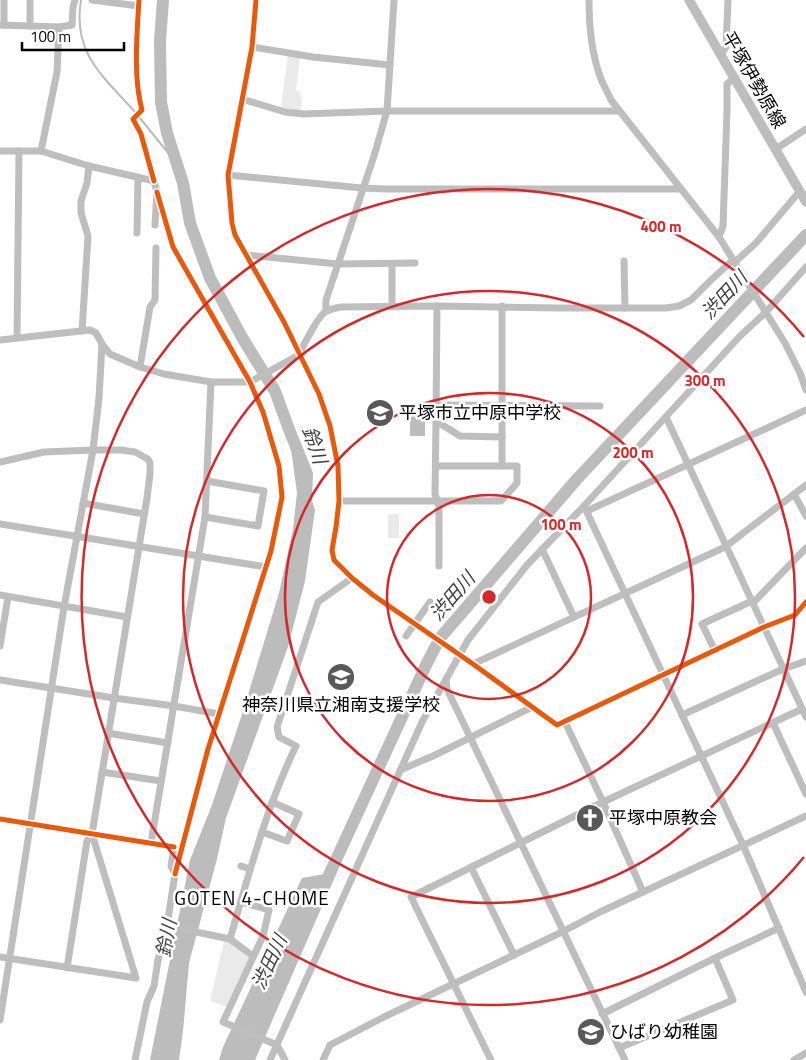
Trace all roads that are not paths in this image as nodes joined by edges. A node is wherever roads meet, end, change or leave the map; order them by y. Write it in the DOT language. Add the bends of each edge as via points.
graph roads {
  1 [pos="4,0"];
  2 [pos="30,0"];
  3 [pos="75,0"];
  4 [pos="92,0"];
  5 [pos="256,0"];
  6 [pos="394,0"];
  7 [pos="589,0"];
  8 [pos="689,0"];
  9 [pos="728,0"];
  10 [pos="112,1"];
  11 [pos="139,3"];
  12 [pos="2,25"];
  13 [pos="30,26"];
  14 [pos="59,26"];
  15 [pos="252,47"];
  16 [pos="721,55"];
  17 [pos="390,65"];
  18 [pos="734,78"];
  19 [pos="242,99"];
  20 [pos="386,111"];
  21 [pos="619,111"];
  22 [pos="806,130"];
  23 [pos="776,149"];
  24 [pos="41,150"];
  25 [pos="0,151"];
  26 [pos="19,151"];
  27 [pos="89,166"];
  28 [pos="228,175"];
  29 [pos="138,177"];
  30 [pos="154,181"];
  31 [pos="362,188"];
  32 [pos="681,189"];
  33 [pos="803,197"];
  34 [pos="156,225"];
  35 [pos="137,233"];
  36 [pos="718,237"];
  37 [pos="156,248"];
  38 [pos="246,255"];
  39 [pos="624,261"];
  40 [pos="735,262"];
  41 [pos="415,263"];
  42 [pos="338,264"];
  43 [pos="392,264"];
  44 [pos="806,267"];
  45 [pos="437,306"];
  46 [pos="502,306"];
  47 [pos="392,307"];
  48 [pos="624,308"];
  49 [pos="765,310"];
  50 [pos="326,311"];
  51 [pos="82,331"];
  52 [pos="18,338"];
  53 [pos="0,340"];
  54 [pos="102,344"];
  55 [pos="298,355"];
  56 [pos="140,367"];
  57 [pos="803,372"];
  58 [pos="211,382"];
  59 [pos="806,390"];
  60 [pos="436,405"];
  61 [pos="502,405"];
  62 [pos="600,406"];
  63 [pos="806,410"];
  64 [pos="666,417"];
  65 [pos="436,422"];
  66 [pos="502,437"];
  67 [pos="93,450"];
  68 [pos="0,462"];
  69 [pos="688,464"];
  70 [pos="436,466"];
  71 [pos="502,466"];
  72 [pos="207,480"];
  73 [pos="806,485"];
  74 [pos="794,494"];
  75 [pos="339,501"];
  76 [pos="437,501"];
  77 [pos="83,503"];
  78 [pos="585,508"];
  79 [pos="144,514"];
  80 [pos="806,516"];
  81 [pos="205,517"];
  82 [pos="0,524"];
  83 [pos="77,537"];
  84 [pos="138,546"];
  85 [pos="726,547"];
  86 [pos="806,548"];
  87 [pos="542,549"];
  88 [pos="199,556"];
  89 [pos="439,566"];
  90 [pos="266,567"];
  91 [pos="352,578"];
  92 [pos="626,593"];
  93 [pos="0,596"];
  94 [pos="8,597"];
  95 [pos="430,602"];
  96 [pos="753,602"];
  97 [pos="806,602"];
  98 [pos="64,607"];
  99 [pos="127,617"];
  100 [pos="574,618"];
  101 [pos="415,625"];
  102 [pos="764,628"];
  103 [pos="406,636"];
  104 [pos="0,646"];
  105 [pos="715,651"];
  106 [pos="459,655"];
  107 [pos="806,661"];
  108 [pos="473,664"];
  109 [pos="784,669"];
  110 [pos="664,675"];
  111 [pos="446,678"];
  112 [pos="0,680"];
  113 [pos="52,688"];
  114 [pos="114,698"];
  115 [pos="174,706"];
  116 [pos="532,707"];
  117 [pos="802,710"];
  118 [pos="218,714"];
  119 [pos="682,715"];
  120 [pos="806,717"];
  121 [pos="565,722"];
  122 [pos="773,723"];
  123 [pos="108,734"];
  124 [pos="470,738"];
  125 [pos="168,743"];
  126 [pos="702,757"];
  127 [pos="400,770"];
  128 [pos="102,772"];
  129 [pos="161,781"];
  130 [pos="806,794"];
  131 [pos="272,802"];
  132 [pos="603,802"];
  133 [pos="806,816"];
  134 [pos="0,819"];
  135 [pos="31,824"];
  136 [pos="262,832"];
  137 [pos="92,834"];
  138 [pos="521,842"];
  139 [pos="151,843"];
  140 [pos="743,845"];
  141 [pos="241,866"];
  142 [pos="471,867"];
  143 [pos="250,869"];
  144 [pos="643,892"];
  145 [pos="241,902"];
  146 [pos="167,926"];
  147 [pos="779,928"];
  148 [pos="564,931"];
  149 [pos="230,939"];
  150 [pos="514,955"];
  151 [pos="253,956"];
  152 [pos="0,957"];
  153 [pos="715,958"];
  154 [pos="10,959"];
  155 [pos="67,968"];
  156 [pos="454,984"];
  157 [pos="806,992"];
  158 [pos="602,1014"];
  159 [pos="0,1020"];
  160 [pos="276,1045"];
  161 [pos="619,1048"];
  162 [pos="806,1053"];
  163 [pos="135,1060"];
  164 [pos="270,1060"];
  165 [pos="285,1060"];
  166 [pos="324,1060"];
  167 [pos="491,1060"];
  168 [pos="626,1060"];
  169 [pos="794,1060"];
  1 -- 12 [label="street"];
  2 -- 13 [label="street"];
  3 -- 14 [label="street" via="72,25"];
  4 -- 10 [label="street"];
  5 -- 15 [label="street"];
  6 -- 17 [label="street"];
  7 -- 21 [label="street" via="591,46 595,61"];
  8 -- 16 [label="main road, 平塚伊勢原線"];
  9 -- 16 [label="street" via="726,47"];
  10 -- 11 [label="street"];
  11 -- 30 [label="street" via="137,87 142,110 133,119 142,134"];
  12 -- 13 [label="street"];
  13 -- 14 [label="street"];
  14 -- 24 [label="street" via="57,72"];
  15 -- 17 [label="street"];
  15 -- 19 [label="street"];
  16 -- 18 [label="main road, 平塚伊勢原線"];
  17 -- 20 [label="street"];
  18 -- 23 [label="main road, 平塚伊勢原線"];
  18 -- 36 [label="street" via="727,84 723,226"];
  19 -- 20 [label="street" via="285,112 304,114"];
  19 -- 28 [label="street"];
  20 -- 21 [label="street"];
  20 -- 31 [label="street"];
  21 -- 32 [label="street"];
  22 -- 23 [label="street"];
  23 -- 33 [label="main road, 平塚伊勢原線"];
  24 -- 26 [label="street"];
  24 -- 27 [label="street"];
  25 -- 26 [label="street"];
  26 -- 52 [label="street"];
  27 -- 29 [label="street"];
  27 -- 51 [label="street" via="81,201 88,236"];
  28 -- 31 [label="street"];
  28 -- 38 [label="street" via="232,223"];
  29 -- 30 [label="street"];
  29 -- 35 [label="street"];
  30 -- 34 [label="street"];
  31 -- 32 [label="street"];
  31 -- 42 [label="street"];
  32 -- 36 [label="street"];
  33 -- 40 [label="street"];
  36 -- 40 [label="street"];
  37 -- 56 [label="street" via="155,300 150,307"];
  38 -- 42 [label="street"];
  38 -- 55 [label="street" via="284,322"];
  39 -- 48 [label="street"];
  40 -- 48 [label="street" via="691,300 679,306"];
  40 -- 49 [label="street"];
  41 -- 43 [label="street"];
  42 -- 43 [label="street"];
  42 -- 50 [label="street" via="326,300"];
  43 -- 47 [label="street"];
  44 -- 49 [label="street"];
  45 -- 46 [label="street"];
  45 -- 47 [label="street"];
  45 -- 60 [label="street"];
  46 -- 48 [label="street"];
  46 -- 61 [label="street"];
  47 -- 50 [label="street" via="341,307"];
  49 -- 57 [label="street"];
  49 -- 64 [label="street"];
  50 -- 55 [label="street"];
  51 -- 52 [label="street"];
  51 -- 54 [label="street" via="96,333"];
  52 -- 53 [label="street"];
  54 -- 56 [label="street" via="110,354"];
  54 -- 67 [label="street"];
  55 -- 58 [label="street" via="250,382"];
  55 -- 75 [label="street" via="319,394 330,426 338,466"];
  56 -- 58 [label="street"];
  57 -- 59 [label="street"];
  58 -- 72 [label="street"];
  60 -- 61 [label="street"];
  60 -- 65 [label="street"];
  61 -- 62 [label="street"];
  61 -- 66 [label="street"];
  63 -- 69 [label="street"];
  64 -- 69 [label="street"];
  64 -- 78 [label="street"];
  65 -- 66 [label="street" via="460,436"];
  65 -- 70 [label="street"];
  66 -- 71 [label="street"];
  67 -- 68 [label="street" via="44,452"];
  67 -- 77 [label="street"];
  67 -- 79 [label="street" via="134,452 148,459 150,474"];
  69 -- 78 [label="street"];
  69 -- 85 [label="street"];
  70 -- 71 [label="street"];
  70 -- 76 [label="street"];
  71 -- 76 [label="street" via="517,466 518,483 501,501"];
  72 -- 81 [label="street"];
  72 -- 81 [label="street" via="264,491 258,526"];
  73 -- 74 [label="street"];
  74 -- 80 [label="street"];
  74 -- 85 [label="street"];
  75 -- 76 [label="street"];
  75 -- 91 [label="street" via="332,550 334,560"];
  76 -- 89 [label="street"];
  77 -- 79 [label="street"];
  77 -- 83 [label="street"];
  78 -- 87 [label="street"];
  78 -- 92 [label="street"];
  79 -- 84 [label="street"];
  81 -- 88 [label="street"];
  82 -- 83 [label="street"];
  83 -- 84 [label="street"];
  83 -- 98 [label="street"];
  84 -- 88 [label="street"];
  84 -- 99 [label="street"];
  85 -- 92 [label="street"];
  85 -- 96 [label="street"];
  86 -- 96 [label="street"];
  87 -- 100 [label="street"];
  87 -- 106 [label="street"];
  88 -- 90 [label="street"];
  88 -- 115 [label="street"];
  91 -- 101 [label="street"];
  91 -- 131 [label="street" via="318,602 277,727 279,737 296,746"];
  92 -- 100 [label="street"];
  92 -- 110 [label="street"];
  93 -- 94 [label="street"];
  94 -- 98 [label="street"];
  94 -- 104 [label="street"];
  95 -- 101 [label="street"];
  96 -- 102 [label="street"];
  96 -- 105 [label="street" via="702,624"];
  97 -- 102 [label="street" via="795,615"];
  98 -- 99 [label="street"];
  98 -- 113 [label="street"];
  99 -- 114 [label="street"];
  100 -- 108 [label="street"];
  101 -- 103 [label="street"];
  101 -- 106 [label="street"];
  102 -- 105 [label="street"];
  102 -- 109 [label="street"];
  105 -- 110 [label="street"];
  106 -- 108 [label="street"];
  106 -- 111 [label="street"];
  107 -- 109 [label="street"];
  108 -- 116 [label="street"];
  109 -- 117 [label="street"];
  109 -- 119 [label="street"];
  110 -- 119 [label="street"];
  110 -- 121 [label="street"];
  111 -- 124 [label="street" via="447,689"];
  111 -- 127 [label="street"];
  112 -- 113 [label="street"];
  113 -- 114 [label="street"];
  113 -- 135 [label="street"];
  114 -- 115 [label="street"];
  114 -- 123 [label="street"];
  115 -- 118 [label="street"];
  115 -- 125 [label="street"];
  116 -- 121 [label="street" via="557,725"];
  116 -- 124 [label="street"];
  117 -- 120 [label="street"];
  117 -- 122 [label="street"];
  119 -- 126 [label="street"];
  121 -- 132 [label="street"];
  122 -- 126 [label="street"];
  122 -- 130 [label="street"];
  123 -- 125 [label="street"];
  123 -- 128 [label="street"];
  124 -- 127 [label="street"];
  124 -- 138 [label="street"];
  125 -- 129 [label="street"];
  126 -- 132 [label="street"];
  126 -- 140 [label="street"];
  127 -- 160 [label="street"];
  128 -- 129 [label="street"];
  128 -- 137 [label="street"];
  129 -- 139 [label="street"];
  131 -- 136 [label="street"];
  131 -- 136 [label="street" via="299,814 287,841"];
  132 -- 138 [label="street"];
  132 -- 144 [label="street"];
  133 -- 140 [label="street"];
  134 -- 135 [label="street"];
  135 -- 137 [label="street"];
  135 -- 154 [label="street"];
  136 -- 143 [label="street"];
  137 -- 139 [label="street"];
  137 -- 155 [label="street" via="87,841"];
  137 -- 155 [label="street" via="136,978"];
  138 -- 142 [label="street"];
  138 -- 148 [label="street"];
  139 -- 146 [label="street" via="174,847 171,866 175,874"];
  140 -- 144 [label="street"];
  140 -- 147 [label="street"];
  141 -- 143 [label="street"];
  142 -- 150 [label="street"];
  142 -- 156 [label="street" via="410,897"];
  143 -- 145 [label="street"];
  144 -- 148 [label="street"];
  145 -- 149 [label="street"];
  145 -- 151 [label="street" via="269,910 263,936"];
  146 -- 149 [label="street"];
  146 -- 163 [label="street"];
  147 -- 153 [label="street"];
  147 -- 157 [label="street"];
  148 -- 150 [label="street"];
  148 -- 158 [label="street"];
  149 -- 151 [label="street"];
  150 -- 156 [label="street"];
  151 -- 160 [label="street" via="223,1022"];
  152 -- 154 [label="street"];
  153 -- 158 [label="street"];
  153 -- 161 [label="street" via="733,1000"];
  154 -- 155 [label="street"];
  154 -- 159 [label="street"];
  156 -- 166 [label="street" via="330,1045"];
  156 -- 167 [label="street"];
  158 -- 161 [label="street"];
  160 -- 164 [label="street"];
  160 -- 165 [label="street"];
  161 -- 168 [label="street"];
  162 -- 169 [label="street"];
}
